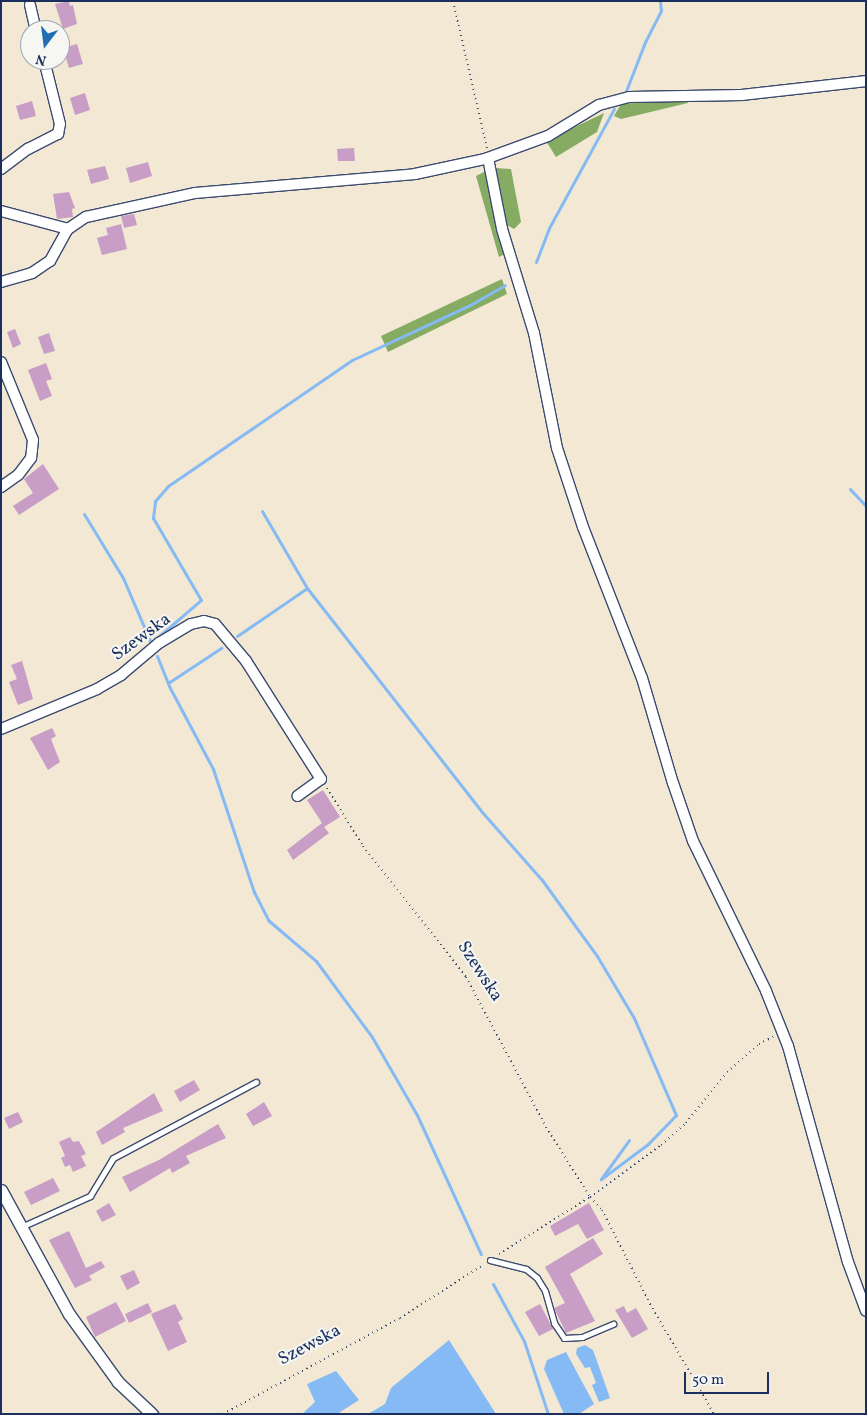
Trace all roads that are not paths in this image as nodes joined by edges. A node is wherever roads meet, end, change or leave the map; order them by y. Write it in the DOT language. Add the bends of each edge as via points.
graph roads {
  1 [pos="30,5"];
  2 [pos="34,20"];
  3 [pos="46,70"];
  4 [pos="866,81"];
  5 [pos="488,158"];
  6 [pos="1,169"];
  7 [pos="1,211"];
  8 [pos="68,229"];
  9 [pos="1,282"];
  10 [pos="1,362"];
  11 [pos="1,487"];
  12 [pos="1,730"];
  13 [pos="298,796"];
  14 [pos="256,1082"];
  15 [pos="1,1190"];
  16 [pos="20,1227"];
  17 [pos="490,1260"];
  18 [pos="866,1311"];
  19 [pos="613,1324"];
  20 [pos="152,1414"];
  1 -- 2 [label="street"];
  3 -- 6 [label="street" via="60,124 58,134 28,149"];
  4 -- 5 [label="street" via="742,95 629,97 599,105 548,136"];
  5 -- 8 [label="street" via="414,174 195,193 86,217"];
  5 -- 18 [label="street" via="502,229 534,333 557,448 583,527 642,678 693,841 766,991 784,1037"];
  7 -- 8 [label="street"];
  8 -- 9 [label="street" via="50,260 32,273"];
  10 -- 11 [label="street" via="33,440 31,458 18,475"];
  12 -- 13 [label="street, Szewska" via="97,689 121,675 160,643 191,624 204,621 214,624 246,661 321,779"];
  14 -- 16 [label="lane" via="113,1158 90,1196"];
  15 -- 16 [label="street"];
  16 -- 20 [label="street" via="91,1346 118,1382"];
  17 -- 19 [label="lane" via="526,1269 537,1278 545,1290 554,1323 564,1338 582,1337"];
}
